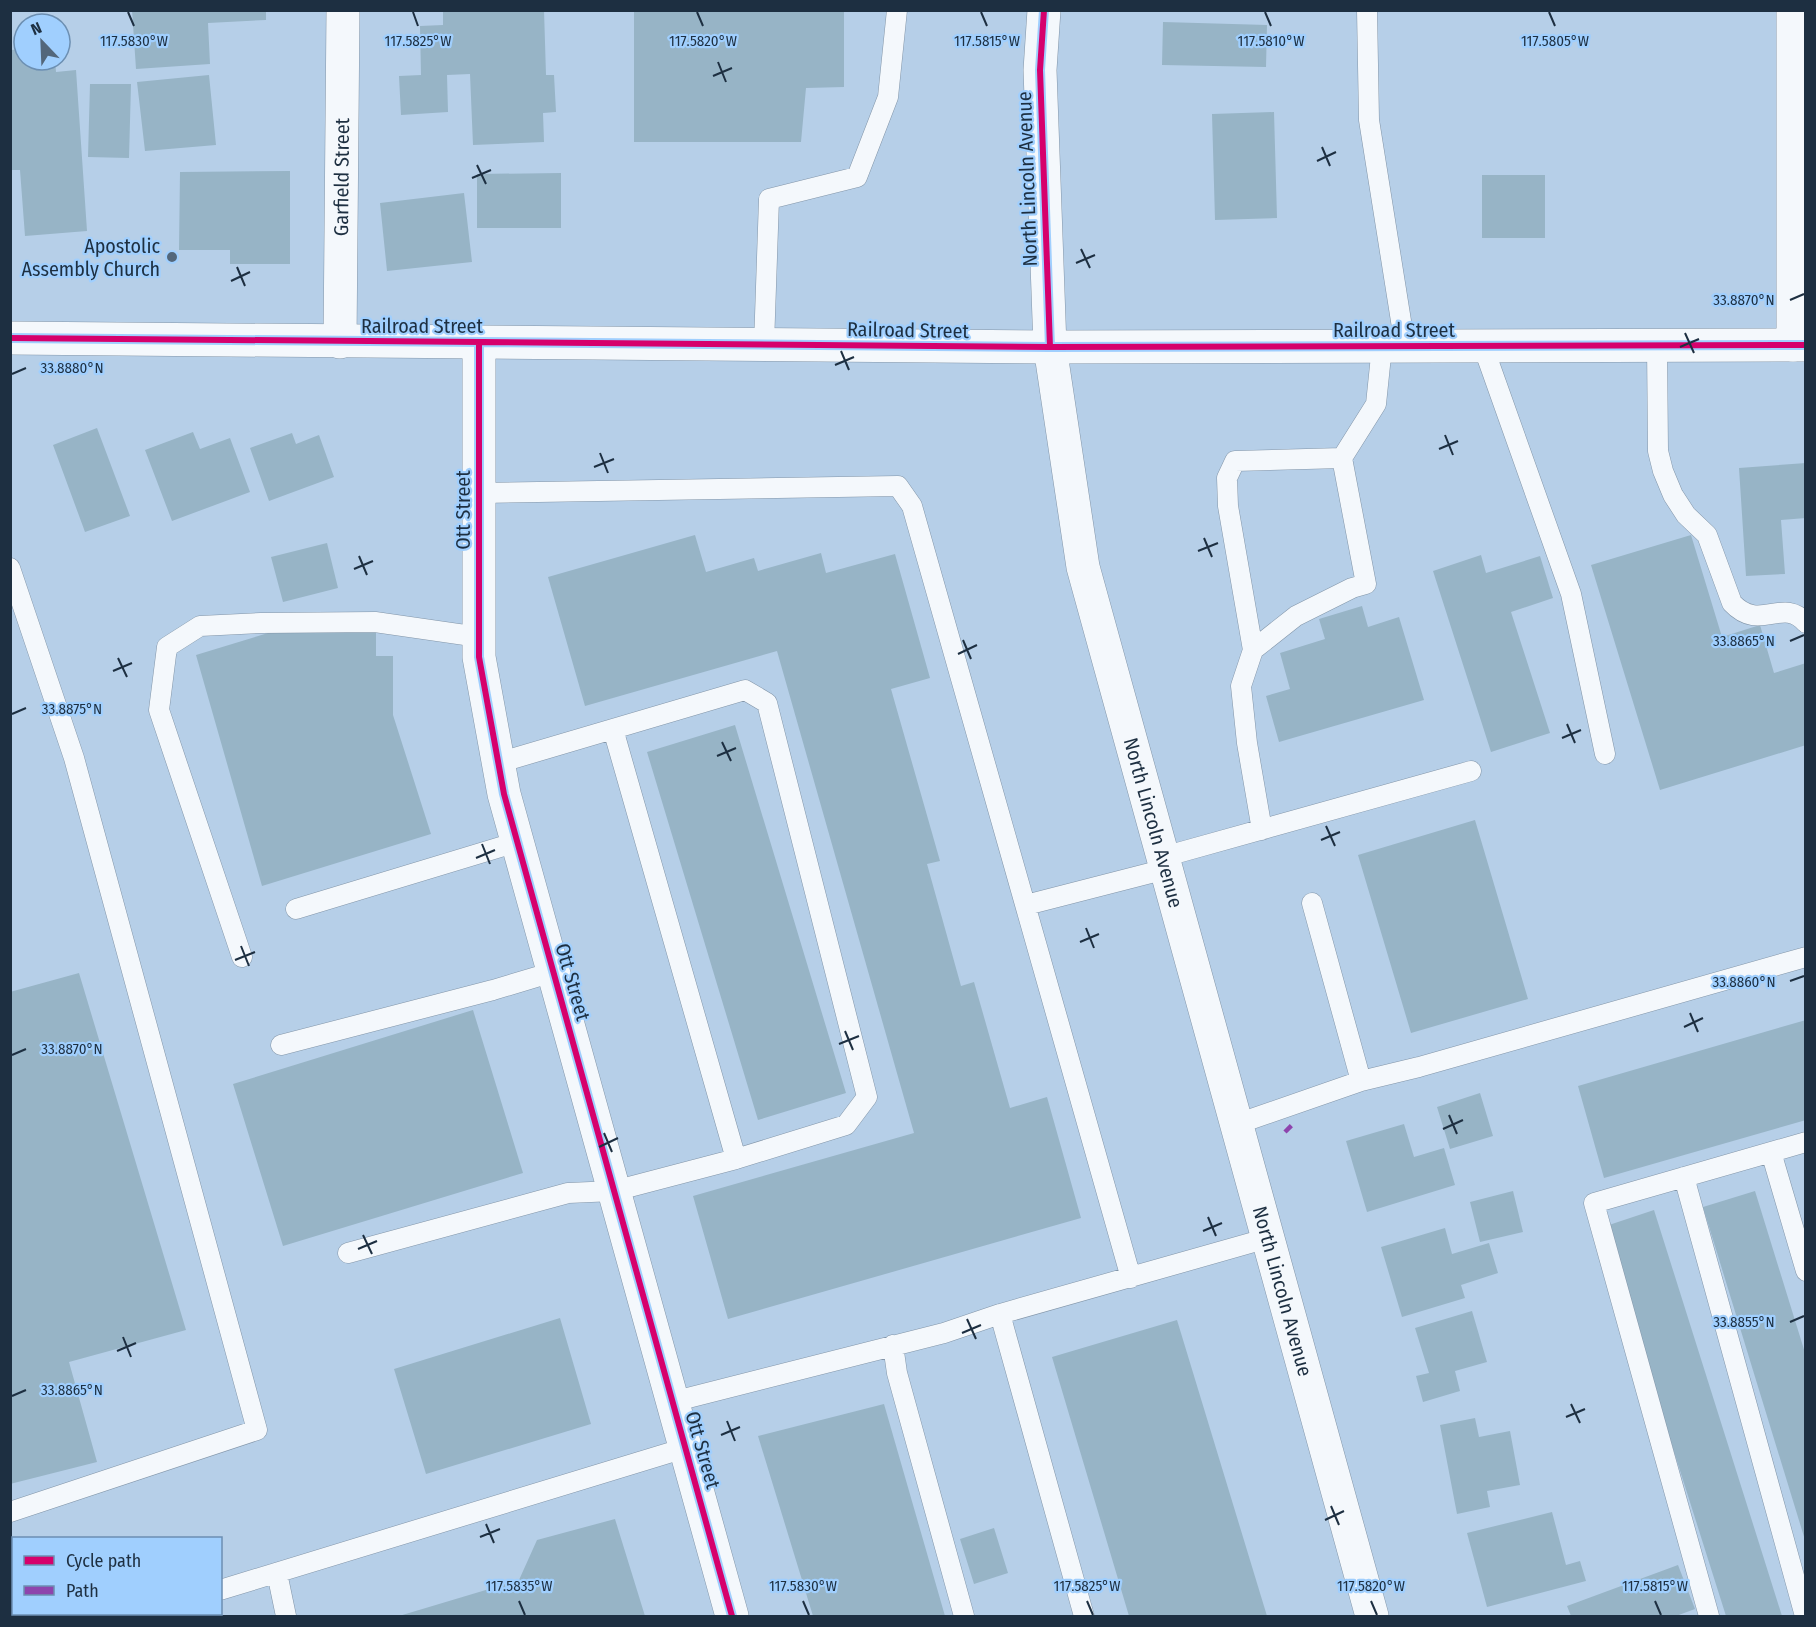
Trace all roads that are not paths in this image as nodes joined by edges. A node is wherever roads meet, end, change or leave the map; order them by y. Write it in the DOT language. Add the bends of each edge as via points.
graph roads {
  1 [pos="343,10"];
  2 [pos="897,10"];
  3 [pos="1044,10"];
  4 [pos="1367,10"];
  5 [pos="1793,10"];
  6 [pos="10,338"];
  7 [pos="340,342"];
  8 [pos="479,342"];
  9 [pos="764,345"];
  10 [pos="1657,345"];
  11 [pos="1799,345"];
  12 [pos="1394,346"];
  13 [pos="1483,346"];
  14 [pos="1050,347"];
  15 [pos="1342,458"];
  16 [pos="479,493"];
  17 [pos="10,568"];
  18 [pos="1806,623"];
  19 [pos="479,637"];
  20 [pos="1253,650"];
  21 [pos="613,729"];
  22 [pos="1605,754"];
  23 [pos="498,763"];
  24 [pos="1471,771"];
  25 [pos="1262,830"];
  26 [pos="517,842"];
  27 [pos="1165,863"];
  28 [pos="1312,903"];
  29 [pos="1026,905"];
  30 [pos="296,909"];
  31 [pos="242,957"];
  32 [pos="1806,957"];
  33 [pos="553,972"];
  34 [pos="281,1045"];
  35 [pos="1360,1081"];
  36 [pos="1237,1124"];
  37 [pos="1806,1142"];
  38 [pos="1771,1152"];
  39 [pos="736,1159"];
  40 [pos="1684,1177"];
  41 [pos="614,1191"];
  42 [pos="1268,1238"];
  43 [pos="348,1253"];
  44 [pos="1806,1271"];
  45 [pos="1131,1278"];
  46 [pos="1000,1314"];
  47 [pos="893,1345"];
  48 [pos="672,1401"];
  49 [pos="685,1448"];
  50 [pos="10,1512"];
  51 [pos="277,1573"];
  52 [pos="222,1589"];
  53 [pos="286,1617"];
  54 [pos="732,1617"];
  55 [pos="964,1617"];
  56 [pos="1084,1617"];
  57 [pos="1372,1617"];
  58 [pos="1709,1617"];
  59 [pos="1806,1617"];
  1 -- 7 [label="main road, Garfield Street"];
  2 -- 9 [label="lane" via="888,97 856,177 769,199"];
  3 -- 14 [label="main road, North Lincoln Avenue" via="1040,70"];
  4 -- 12 [label="lane" via="1369,120"];
  5 -- 11 [label="main road"];
  6 -- 7 [label="main road, Railroad Street"];
  7 -- 8 [label="main road, Railroad Street"];
  8 -- 9 [label="main road, Railroad Street"];
  8 -- 16 [label="main road, Ott Street"];
  9 -- 14 [label="main road, Railroad Street"];
  10 -- 11 [label="main road, Railroad Street"];
  10 -- 13 [label="main road, Railroad Street"];
  10 -- 18 [label="lane" via="1658,451 1673,495 1686,515 1707,535 1732,603 1739,610 1752,616 1787,612 1800,616"];
  12 -- 13 [label="main road, Railroad Street"];
  12 -- 14 [label="main road, Railroad Street"];
  12 -- 15 [label="lane" via="1376,404"];
  13 -- 22 [label="lane" via="1571,594"];
  14 -- 27 [label="main road, North Lincoln Avenue" via="1083,567"];
  15 -- 20 [label="lane" via="1366,584 1296,615"];
  15 -- 20 [label="lane" via="1235,461 1227,478"];
  16 -- 19 [label="main road, Ott Street"];
  16 -- 29 [label="lane" via="898,486 912,506"];
  17 -- 50 [label="lane" via="74,758 257,1430"];
  19 -- 23 [label="main road, Ott Street"];
  19 -- 31 [label="lane" via="375,622 261,623 200,626 167,647 159,711"];
  20 -- 25 [label="lane" via="1241,686"];
  21 -- 23 [label="lane"];
  21 -- 39 [label="lane"];
  21 -- 39 [label="lane" via="745,690 767,703 867,1097 846,1125"];
  23 -- 26 [label="main road, Ott Street"];
  24 -- 25 [label="lane"];
  25 -- 27 [label="lane"];
  26 -- 30 [label="lane"];
  26 -- 33 [label="main road, Ott Street"];
  27 -- 29 [label="lane"];
  27 -- 36 [label="main road, North Lincoln Avenue"];
  28 -- 35 [label="lane"];
  29 -- 45 [label="lane"];
  32 -- 35 [label="lane"];
  33 -- 34 [label="lane"];
  33 -- 41 [label="main road, Ott Street"];
  35 -- 36 [label="lane"];
  36 -- 42 [label="main road, North Lincoln Avenue"];
  37 -- 38 [label="lane"];
  38 -- 40 [label="lane"];
  38 -- 44 [label="lane"];
  39 -- 41 [label="lane"];
  40 -- 58 [label="lane" via="1593,1203"];
  40 -- 59 [label="lane"];
  41 -- 43 [label="lane" via="568,1193"];
  41 -- 48 [label="main road, Ott Street"];
  42 -- 45 [label="lane"];
  42 -- 57 [label="main road, North Lincoln Avenue"];
  45 -- 46 [label="lane"];
  46 -- 47 [label="lane"];
  46 -- 56 [label="lane"];
  47 -- 48 [label="lane"];
  47 -- 55 [label="lane" via="897,1373"];
  48 -- 49 [label="main road, Ott Street"];
  49 -- 51 [label="lane"];
  49 -- 54 [label="main road, Ott Street"];
  51 -- 52 [label="lane"];
  51 -- 53 [label="lane"];
}
